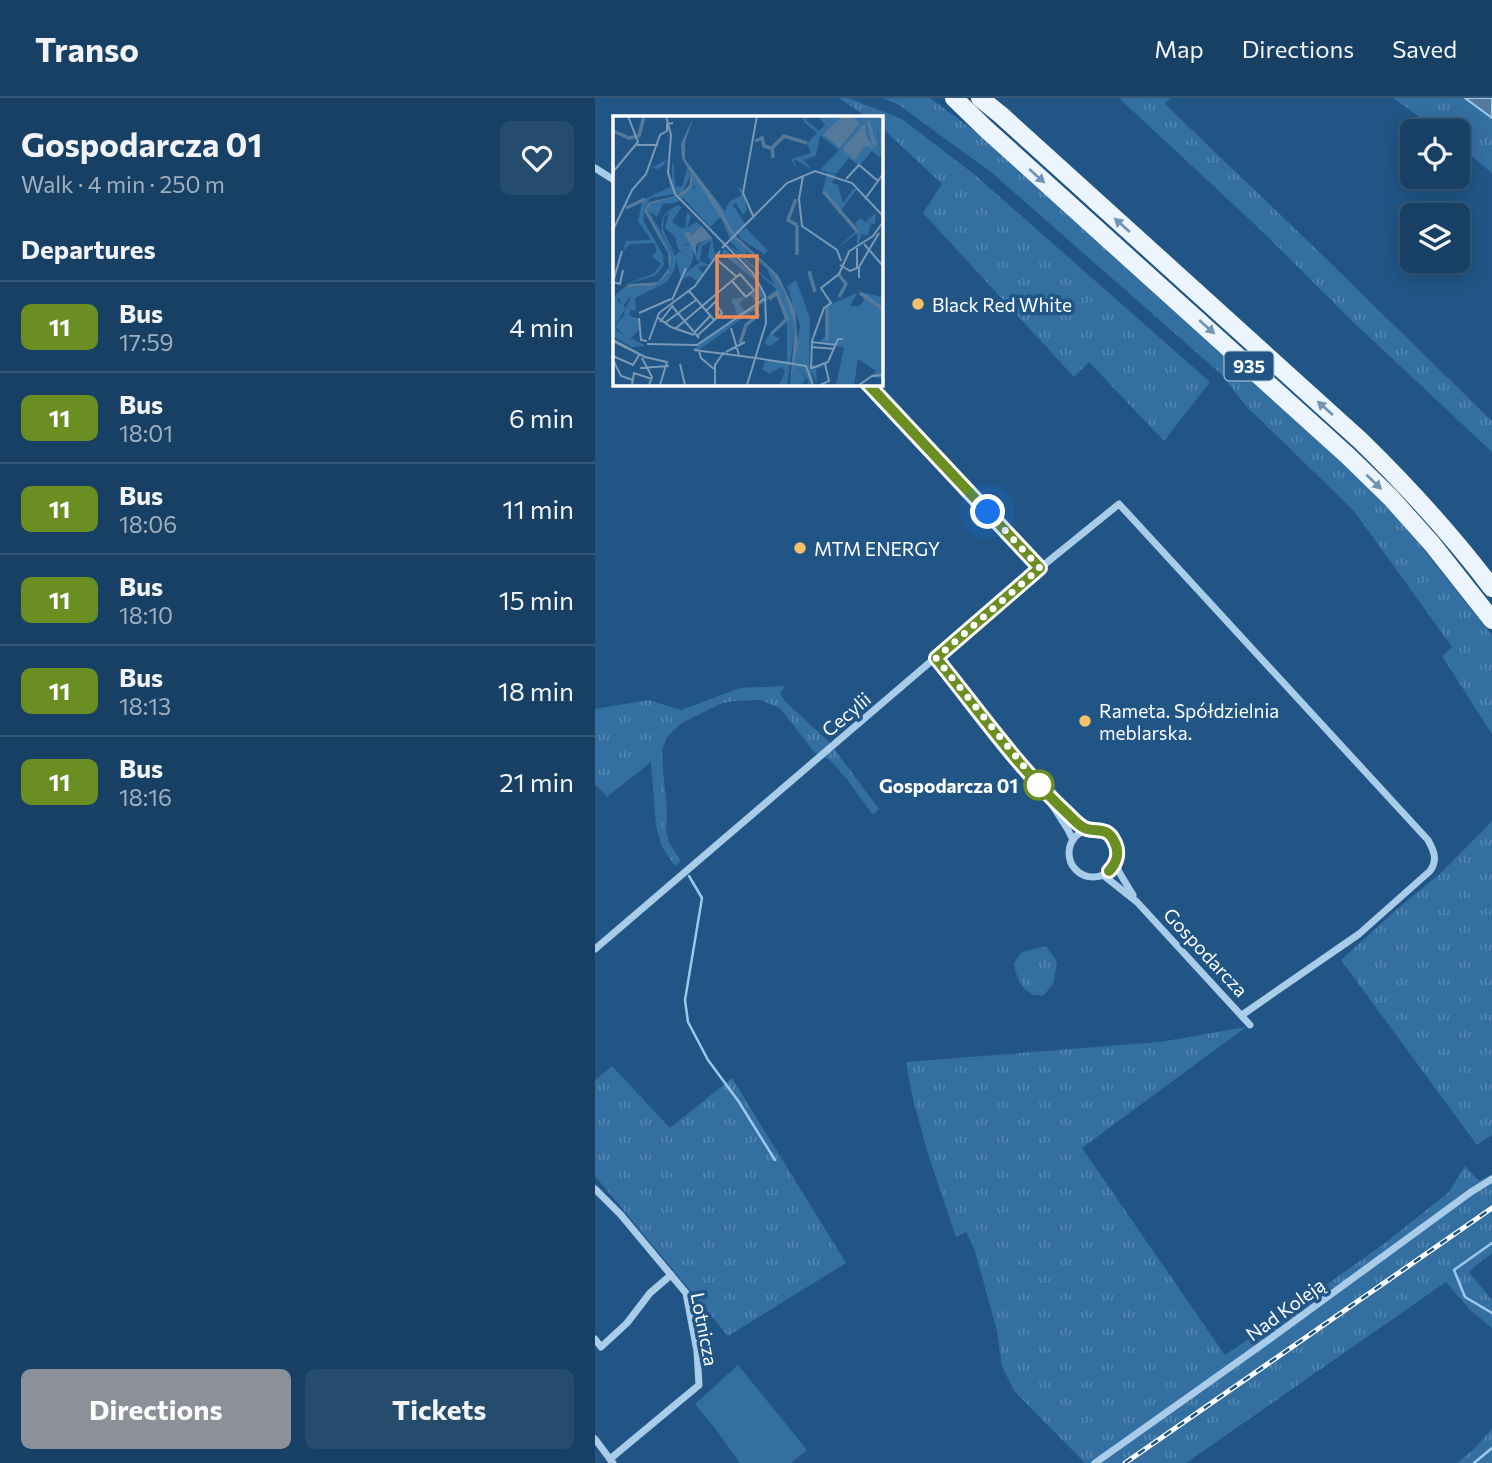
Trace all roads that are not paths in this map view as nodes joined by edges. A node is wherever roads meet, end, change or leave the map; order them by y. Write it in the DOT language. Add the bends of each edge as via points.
graph roads {
  1 [pos="943,98"];
  2 [pos="954,98"];
  3 [pos="980,98"];
  4 [pos="986,98"];
  5 [pos="1001,115"];
  6 [pos="986,130"];
  7 [pos="595,168"];
  8 [pos="613,179"];
  9 [pos="868,385"];
  10 [pos="1040,568"];
  11 [pos="1492,588"];
  12 [pos="1492,620"];
  13 [pos="936,658"];
  14 [pos="1044,792"];
  15 [pos="1088,830"];
  16 [pos="1073,840"];
  17 [pos="1116,862"];
  18 [pos="1103,875"];
  19 [pos="1137,902"];
  20 [pos="595,949"];
  21 [pos="1242,1015"];
  22 [pos="1250,1025"];
  23 [pos="1492,1178"];
  24 [pos="595,1189"];
  25 [pos="671,1275"];
  26 [pos="595,1339"];
  27 [pos="595,1439"];
  28 [pos="611,1461"];
  29 [pos="1095,1463"];
  1 -- 6 [label="main road"];
  2 -- 6 [label="main road, 935"];
  3 -- 5 [label="main road, 935"];
  4 -- 5 [label="main road"];
  11 -- 5 [label="main road, 935, one-way" via="1413,492 1361,441"];
  6 -- 12 [label="main road, 935, one-way" via="1348,456 1432,544"];
  7 -- 8 [label="street"];
  9 -- 10 [label="street"];
  10 -- 13 [label="street, Cecylii"];
  10 -- 21 [label="street, Cecylii" via="1119,503 1434,851 1430,871 1359,934"];
  13 -- 14 [label="street, Gospodarcza"];
  13 -- 20 [label="street, Cecylii"];
  14 -- 15 [label="street, Gospodarcza"];
  14 -- 16 [label="street, Gospodarcza"];
  15 -- 16 [label="street"];
  15 -- 17 [label="street, Gospodarcza" via="1111,837"];
  16 -- 18 [label="street, Gospodarcza" via="1070,855 1075,868 1088,876"];
  17 -- 18 [label="street"];
  17 -- 19 [label="street, Gospodarcza"];
  18 -- 19 [label="street, Gospodarcza"];
  19 -- 21 [label="street, Gospodarcza"];
  21 -- 22 [label="street, Gospodarcza"];
  23 -- 29 [label="street, Nad Koleją"];
  24 -- 25 [label="street, Lotnicza"];
  25 -- 26 [label="street" via="601,1347"];
  25 -- 28 [label="street, Lotnicza" via="686,1293 699,1385"];
  27 -- 28 [label="street"];
}
